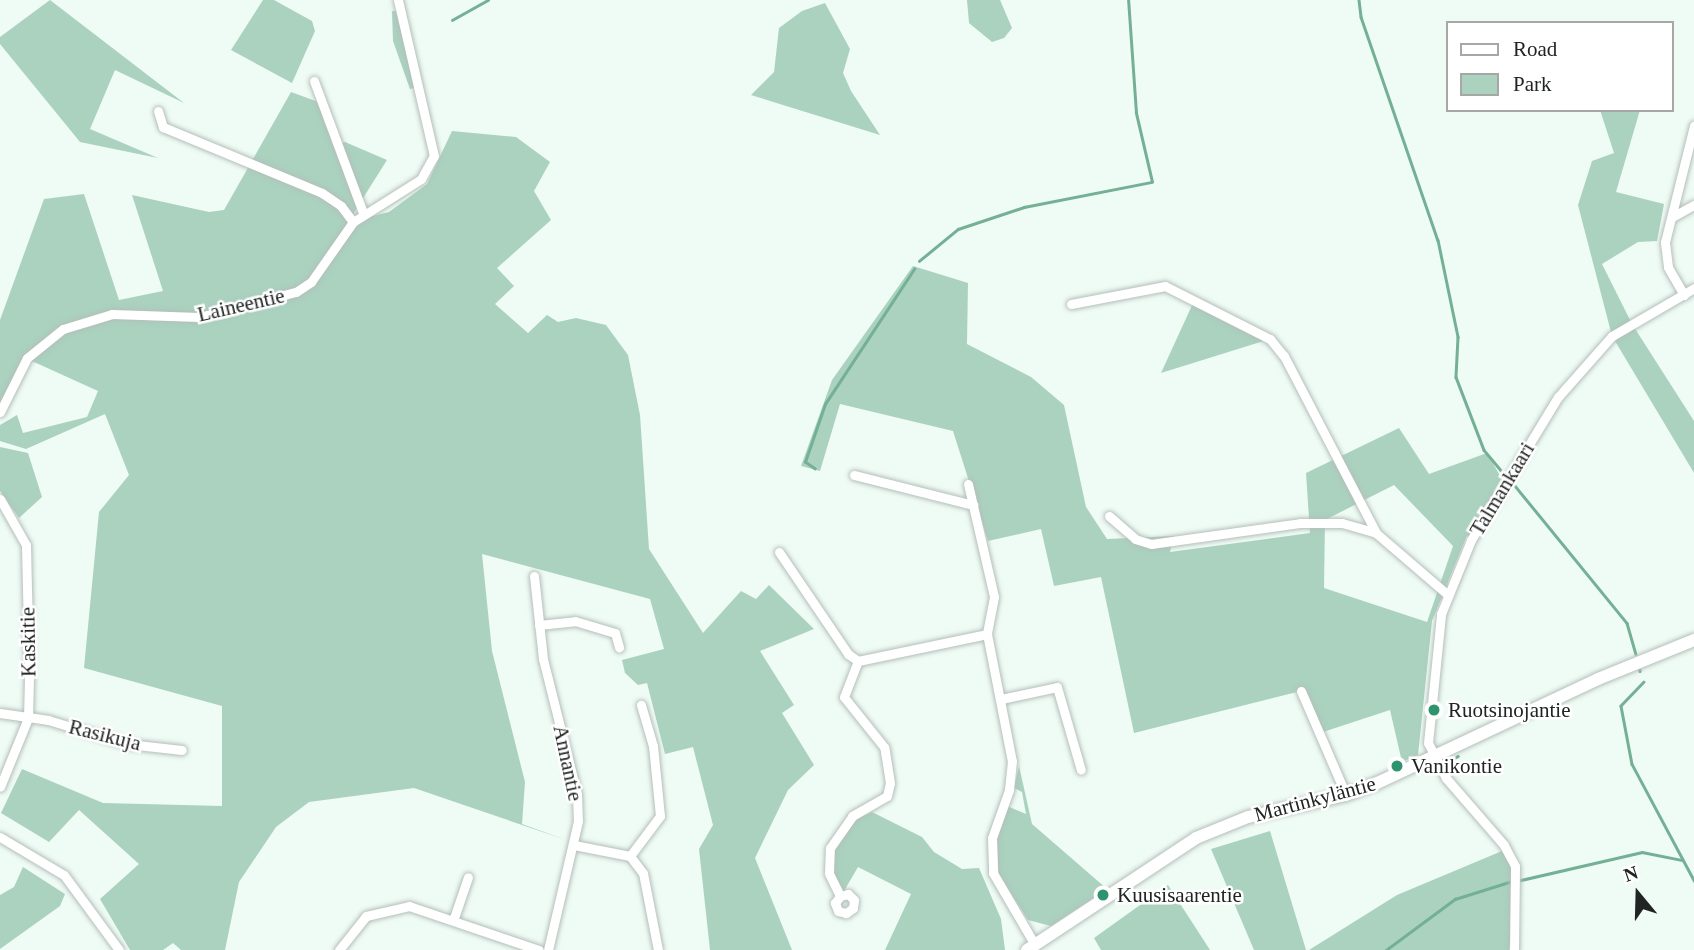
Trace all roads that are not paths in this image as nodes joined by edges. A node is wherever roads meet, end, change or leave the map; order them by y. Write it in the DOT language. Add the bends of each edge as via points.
graph roads {
  1 [pos="398,0"];
  2 [pos="314,82"];
  3 [pos="158,111"];
  4 [pos="1694,126"];
  5 [pos="1694,205"];
  6 [pos="363,213"];
  7 [pos="1672,217"];
  8 [pos="353,222"];
  9 [pos="1694,288"];
  10 [pos="1684,295"];
  11 [pos="1071,304"];
  12 [pos="0,412"];
  13 [pos="854,475"];
  14 [pos="968,484"];
  15 [pos="0,499"];
  16 [pos="973,505"];
  17 [pos="1109,516"];
  18 [pos="1376,533"];
  19 [pos="779,552"];
  20 [pos="534,576"];
  21 [pos="1448,595"];
  22 [pos="539,625"];
  23 [pos="987,634"];
  24 [pos="1694,640"];
  25 [pos="619,647"];
  26 [pos="858,661"];
  27 [pos="1301,691"];
  28 [pos="1001,699"];
  29 [pos="641,705"];
  30 [pos="0,713"];
  31 [pos="29,718"];
  32 [pos="181,750"];
  33 [pos="1432,758"];
  34 [pos="1081,770"];
  35 [pos="0,787"];
  36 [pos="1346,795"];
  37 [pos="0,837"];
  38 [pos="574,845"];
  39 [pos="630,856"];
  40 [pos="468,877"];
  41 [pos="839,896"];
  42 [pos="454,918"];
  43 [pos="1031,948"];
  44 [pos="119,950"];
  45 [pos="339,950"];
  46 [pos="539,950"];
  47 [pos="548,950"];
  48 [pos="658,950"];
  49 [pos="1514,950"];
  1 -- 6 [label="street, Laineentie" via="434,156 421,179"];
  2 -- 6 [label="street"];
  3 -- 8 [label="street" via="163,127 322,193"];
  4 -- 7 [label="street"];
  5 -- 7 [label="street"];
  6 -- 8 [label="street, Laineentie"];
  7 -- 10 [label="street" via="1665,242 1668,267"];
  8 -- 12 [label="street, Laineentie" via="312,282 285,296 199,317 101,315 54,334 27,358"];
  9 -- 10 [label="street, Talmankaari"];
  10 -- 21 [label="street, Talmankaari" via="1612,336 1558,397 1503,481"];
  11 -- 18 [label="street" via="1165,286 1270,339 1284,356"];
  13 -- 16 [label="street"];
  14 -- 16 [label="street"];
  15 -- 31 [label="street, Kaskitie" via="26,545"];
  16 -- 23 [label="street" via="994,597"];
  17 -- 18 [label="street" via="1135,540 1152,544 1300,523 1342,523"];
  18 -- 21 [label="street"];
  19 -- 26 [label="street" via="848,654"];
  20 -- 22 [label="street, Annantie"];
  21 -- 33 [label="street, Talmankaari" via="1432,677 1428,743"];
  22 -- 25 [label="street" via="576,621 615,633"];
  22 -- 38 [label="street, Annantie" via="543,659 577,794"];
  23 -- 26 [label="street"];
  23 -- 28 [label="street"];
  24 -- 33 [label="street, Martinkyläntie" via="1598,679"];
  26 -- 41 [label="street" via="844,697 884,747 890,783 887,796 852,816 830,848 829,873"];
  27 -- 36 [label="street"];
  28 -- 34 [label="street" via="1057,687"];
  28 -- 43 [label="street" via="1012,775 992,838 993,873"];
  29 -- 39 [label="street" via="653,746 660,816"];
  30 -- 31 [label="street, Rasikuja"];
  31 -- 32 [label="street, Rasikuja" via="128,744"];
  31 -- 35 [label="street, Kaskitie"];
  33 -- 36 [label="street, Martinkyläntie"];
  33 -- 49 [label="street" via="1504,845 1515,866"];
  36 -- 43 [label="street, Martinkyläntie" via="1248,817 1196,838"];
  37 -- 44 [label="street" via="64,875"];
  38 -- 39 [label="street"];
  38 -- 47 [label="street, Annantie"];
  39 -- 48 [label="street" via="643,873"];
  40 -- 42 [label="street"];
  42 -- 45 [label="street" via="409,906 390,907 366,916"];
  42 -- 46 [label="street"];
}
